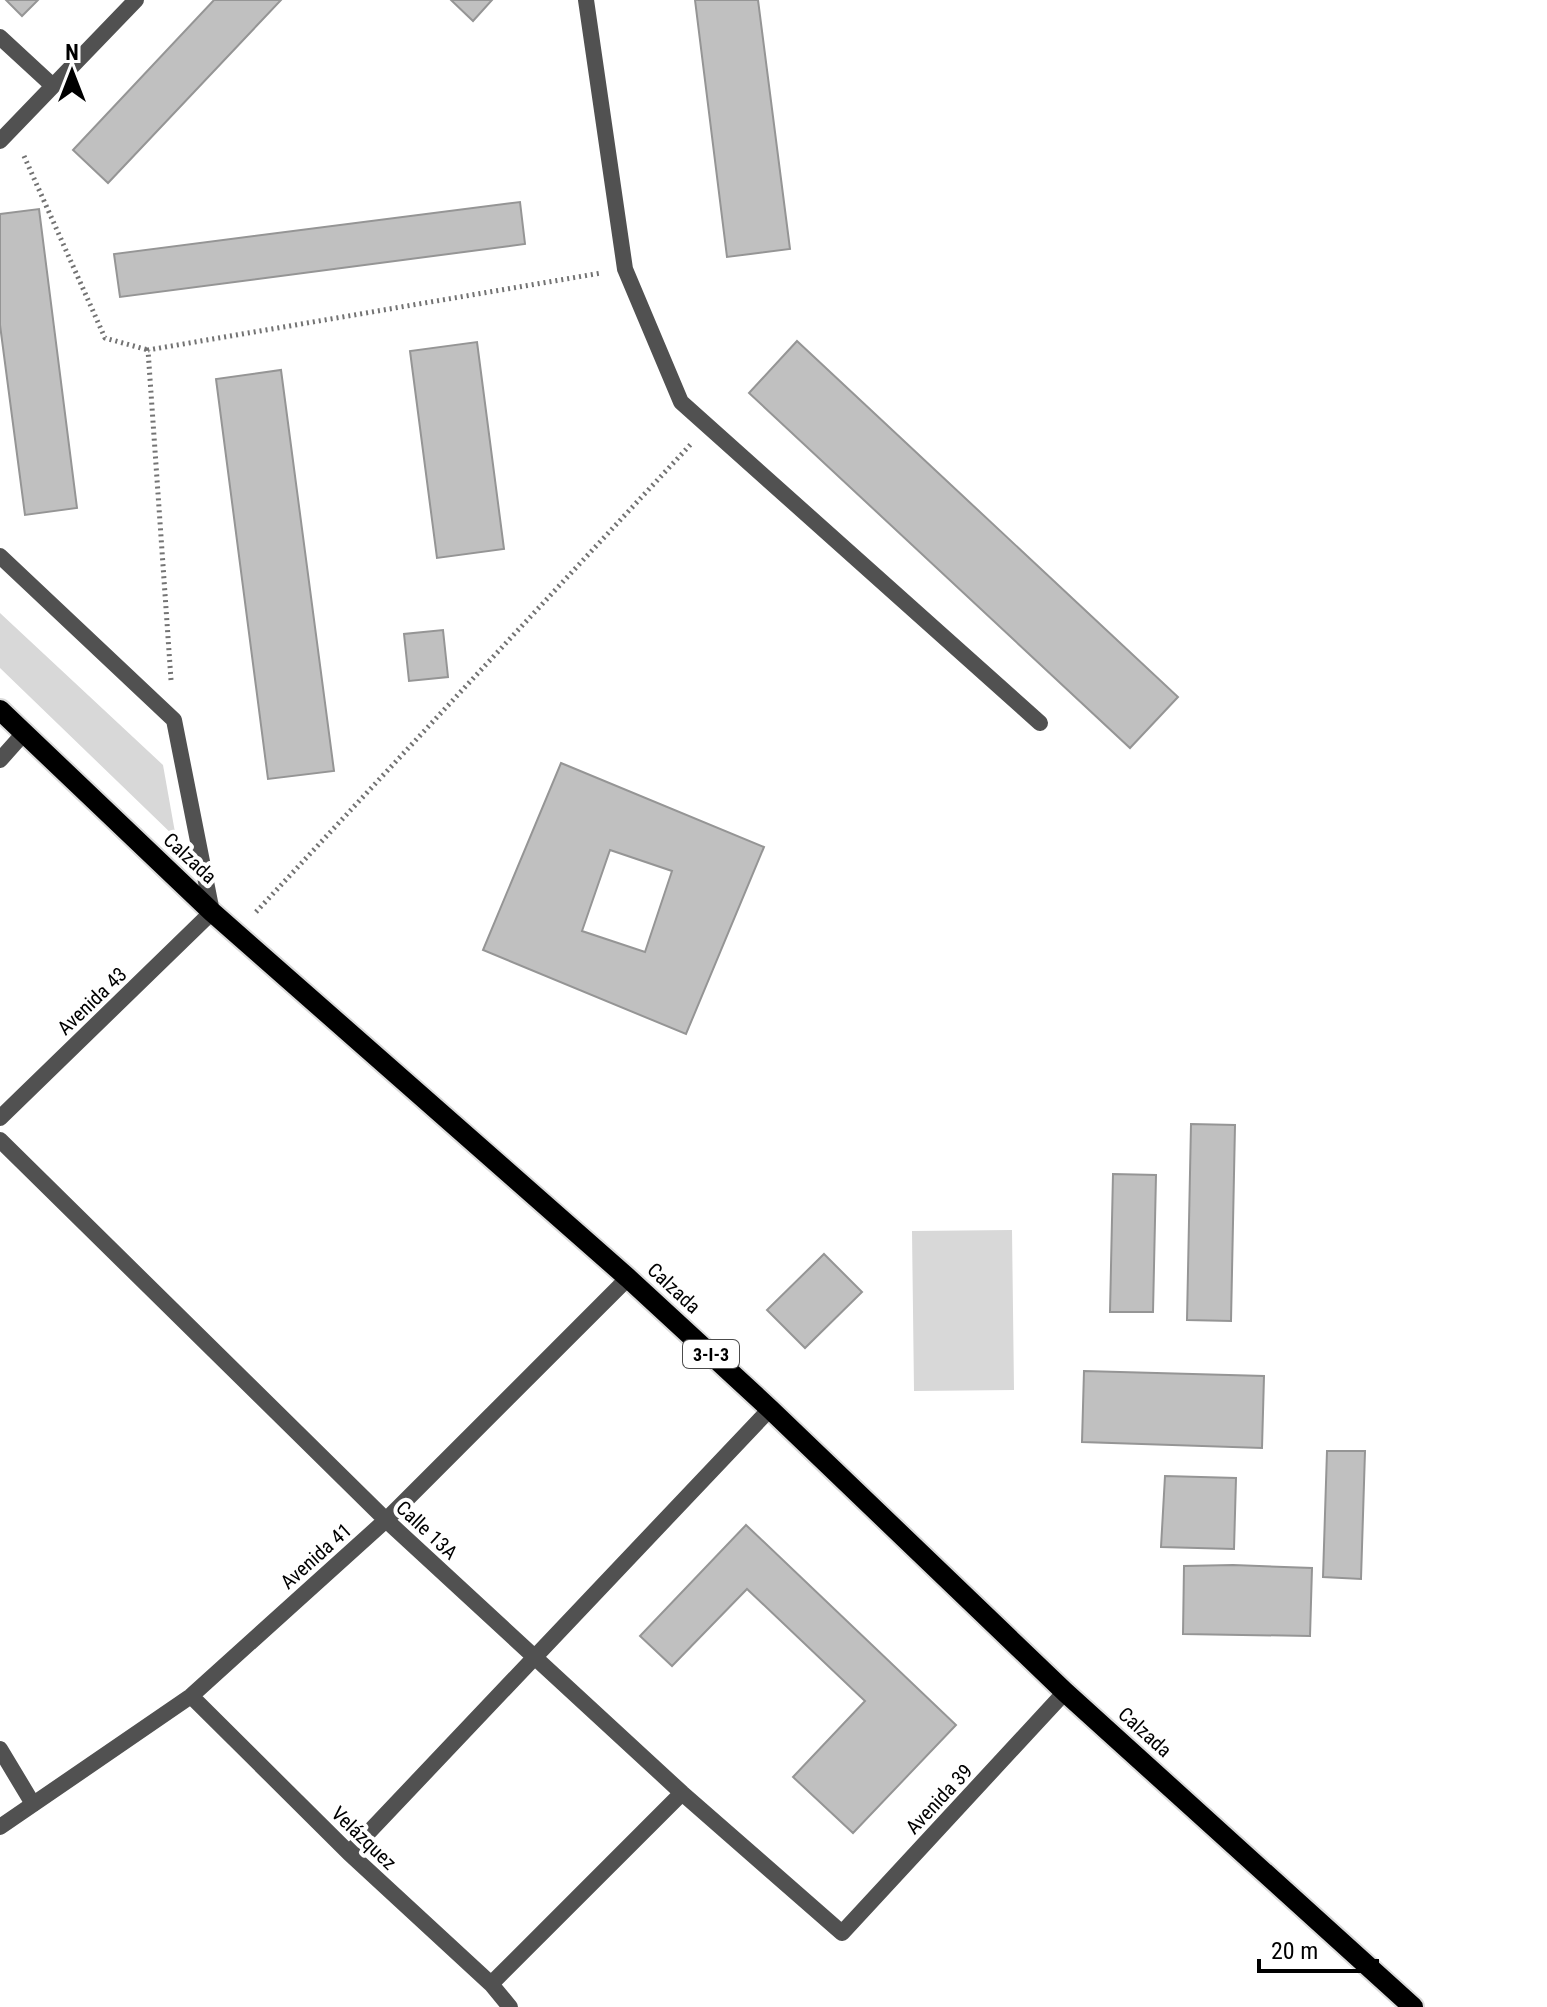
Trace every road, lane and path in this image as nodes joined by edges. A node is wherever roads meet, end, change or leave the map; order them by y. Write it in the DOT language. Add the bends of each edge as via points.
graph roads {
  1 [pos="136,0"];
  2 [pos="586,0"];
  3 [pos="0,37"];
  4 [pos="53,86"];
  5 [pos="12,128"];
  6 [pos="0,141"];
  7 [pos="625,269"];
  8 [pos="148,350"];
  9 [pos="708,426"];
  10 [pos="0,556"];
  11 [pos="0,710"];
  12 [pos="174,720"];
  13 [pos="1040,723"];
  14 [pos="24,733"];
  15 [pos="0,760"];
  16 [pos="212,912"];
  17 [pos="237,932"];
  18 [pos="0,1118"];
  19 [pos="0,1140"];
  20 [pos="628,1278"];
  21 [pos="770,1409"];
  22 [pos="386,1520"];
  23 [pos="533,1655"];
  24 [pos="1065,1692"];
  25 [pos="191,1696"];
  26 [pos="0,1749"];
  27 [pos="682,1793"];
  28 [pos="33,1804"];
  29 [pos="0,1827"];
  30 [pos="349,1853"];
  31 [pos="842,1933"];
  32 [pos="491,1984"];
  33 [pos="510,2007"];
  34 [pos="1413,2007"];
  1 -- 4 [label="street"];
  2 -- 7 [label="street"];
  3 -- 4 [label="street"];
  4 -- 5 [label="street"];
  5 -- 6 [label="street"];
  5 -- 8 [label="path" via="105,338"];
  7 -- 8 [label="path"];
  7 -- 9 [label="street" via="681,402"];
  8 -- 12 [label="path"];
  9 -- 13 [label="street"];
  9 -- 17 [label="path"];
  10 -- 12 [label="street"];
  11 -- 14 [label="main road, Calzada / 3-I-3"];
  12 -- 16 [label="street"];
  14 -- 15 [label="street"];
  14 -- 16 [label="main road, Calzada / 3-I-3"];
  16 -- 17 [label="main road, Calzada / 3-I-3"];
  16 -- 18 [label="street, Avenida 43"];
  17 -- 20 [label="main road, Calzada / 3-I-3"];
  19 -- 22 [label="street, Calle 13A"];
  20 -- 21 [label="main road, Calzada / 3-I-3"];
  20 -- 22 [label="street, Avenida 41"];
  21 -- 23 [label="street"];
  21 -- 24 [label="main road, Calzada / 3-I-3"];
  22 -- 23 [label="street, Calle 13A"];
  22 -- 25 [label="street, Avenida 41"];
  23 -- 27 [label="street, Calle 13A"];
  23 -- 30 [label="street"];
  24 -- 31 [label="street, Avenida 39"];
  24 -- 34 [label="main road, Calzada / 3-I-3"];
  25 -- 28 [label="street, Avenida 41"];
  25 -- 30 [label="street, Velázquez"];
  26 -- 28 [label="street"];
  27 -- 31 [label="street, Calle 13A"];
  27 -- 32 [label="street"];
  28 -- 29 [label="street, Avenida 41"];
  30 -- 32 [label="street, Velázquez"];
  32 -- 33 [label="street, Velázquez"];
}
